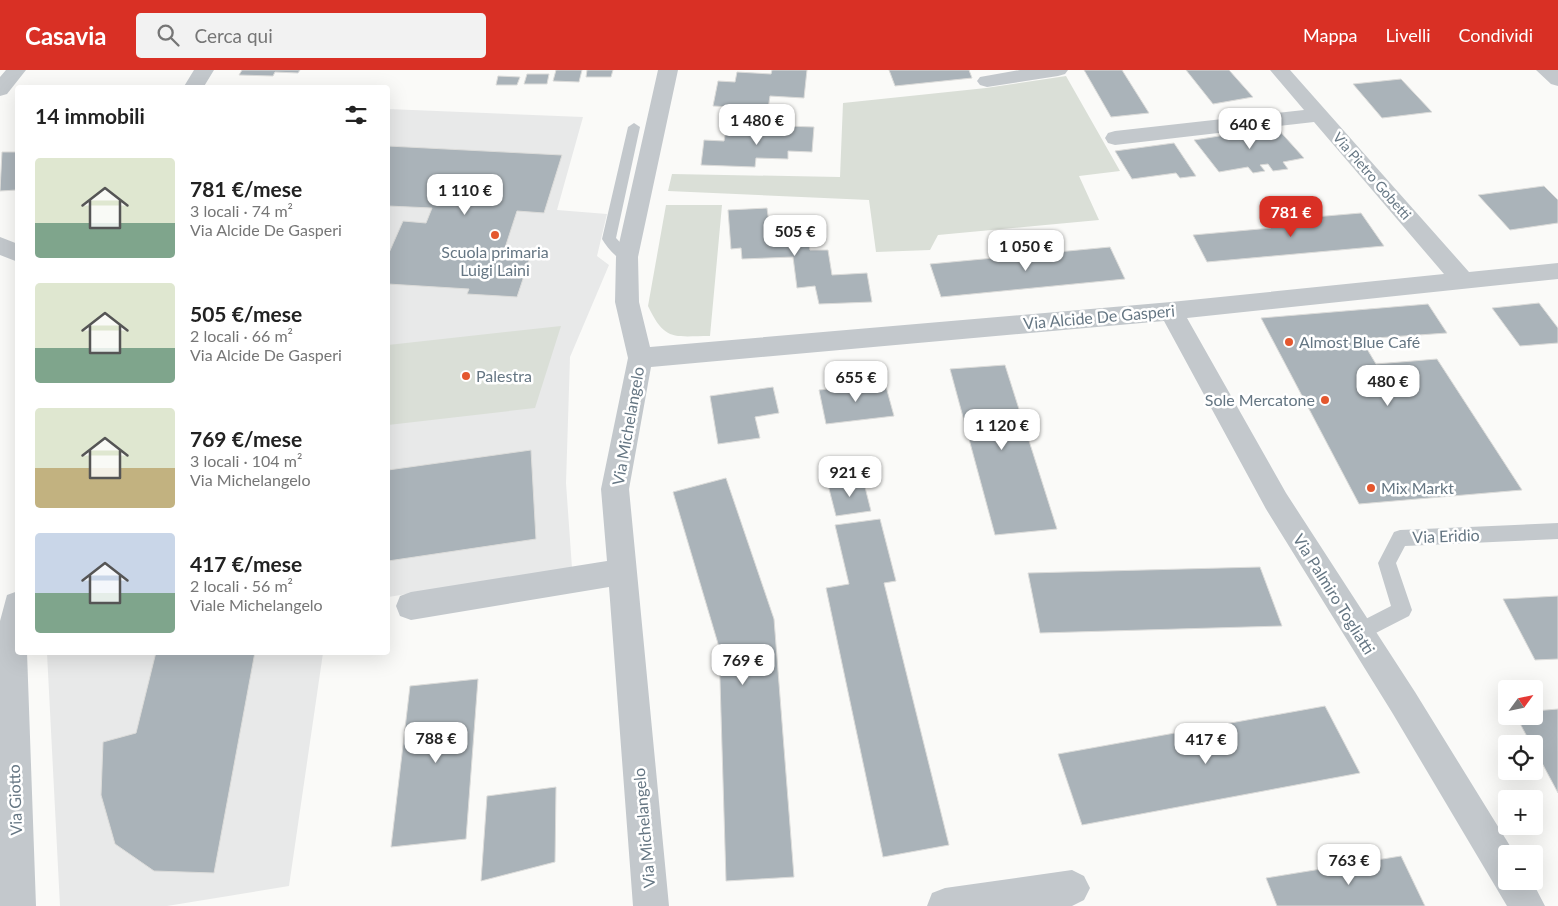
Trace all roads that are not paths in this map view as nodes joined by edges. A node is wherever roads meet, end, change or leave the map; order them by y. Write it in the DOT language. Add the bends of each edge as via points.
graph roads {
  1 [pos="16,70"];
  2 [pos="204,70"];
  3 [pos="668,70"];
  4 [pos="1058,70"];
  5 [pos="1280,70"];
  6 [pos="1546,70"];
  7 [pos="1558,80"];
  8 [pos="987,81"];
  9 [pos="195,85"];
  10 [pos="0,90"];
  11 [pos="1319,115"];
  12 [pos="634,128"];
  13 [pos="1115,138"];
  14 [pos="0,245"];
  15 [pos="15,252"];
  16 [pos="627,257"];
  17 [pos="1558,271"];
  18 [pos="1464,282"];
  19 [pos="1172,311"];
  20 [pos="640,358"];
  21 [pos="1558,531"];
  22 [pos="622,572"];
  23 [pos="411,606"];
  24 [pos="15,622"];
  25 [pos="1359,632"];
  26 [pos="1498,859"];
  27 [pos="1072,888"];
  28 [pos="1517,890"];
  29 [pos="18,906"];
  30 [pos="651,906"];
  31 [pos="945,906"];
  32 [pos="1527,906"];
  1 -- 10 [label="street"];
  2 -- 9 [label="street"];
  3 -- 16 [label="street, Via Michelangelo"];
  4 -- 8 [label="street"];
  5 -- 11 [label="street, Via Pietro Gobetti"];
  6 -- 7 [label="street"];
  11 -- 13 [label="street"];
  11 -- 18 [label="street, Via Pietro Gobetti"];
  12 -- 16 [label="lane" via="609,239"];
  14 -- 15 [label="street"];
  16 -- 20 [label="street, Via Michelangelo" via="627,302"];
  17 -- 18 [label="street, Via Alcide De Gasperi"];
  18 -- 19 [label="street, Via Alcide De Gasperi"];
  19 -- 20 [label="street, Via Alcide De Gasperi"];
  19 -- 25 [label="street, Via Palmiro Togliatti" via="1276,501"];
  20 -- 22 [label="street, Via Michelangelo" via="615,488"];
  21 -- 25 [label="lane, Via Eridio" via="1400,538 1386,563 1402,610"];
  22 -- 23 [label="street"];
  22 -- 30 [label="street, Via Michelangelo"];
  24 -- 29 [label="street, Via Giotto" via="11,644"];
  25 -- 26 [label="street, Via Palmiro Togliatti"];
  27 -- 31 [label="street"];
  28 -- 32 [label="street"];
}
